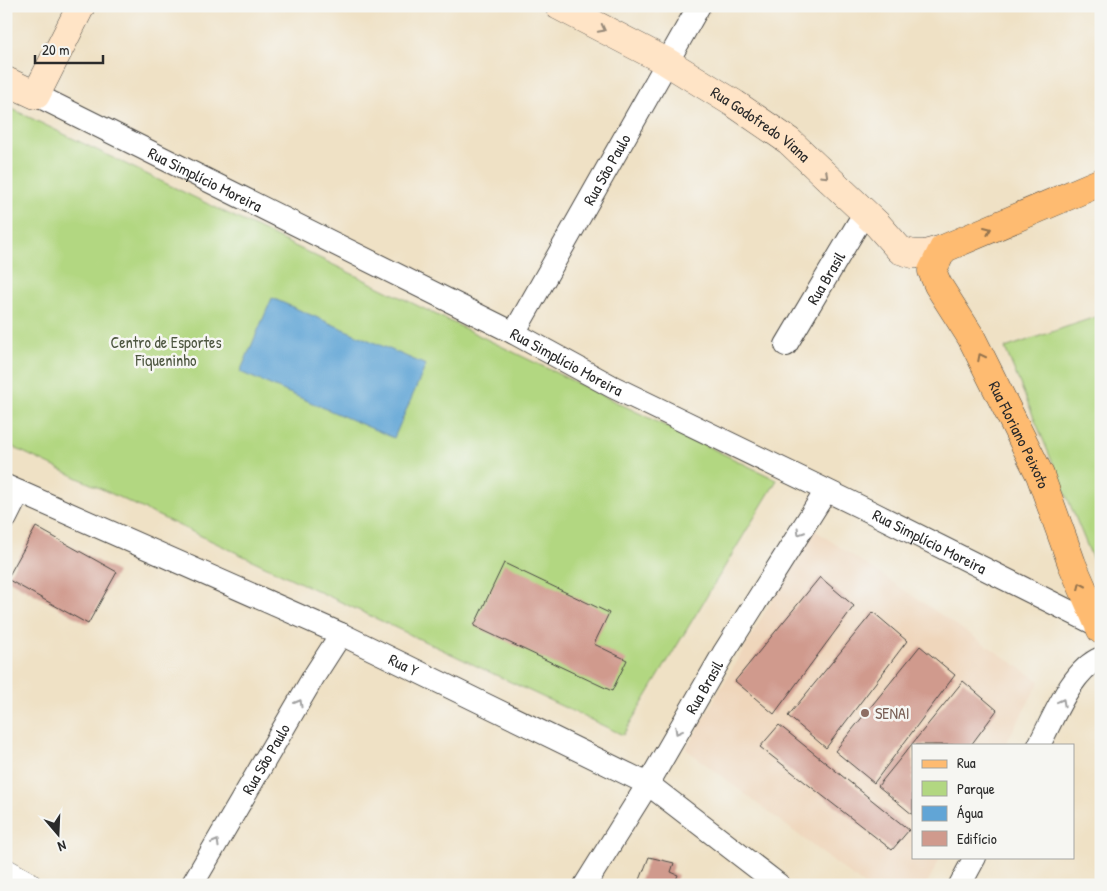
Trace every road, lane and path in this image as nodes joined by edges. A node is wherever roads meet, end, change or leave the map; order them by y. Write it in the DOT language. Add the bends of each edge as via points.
graph roads {
  1 [pos="81,6"];
  2 [pos="559,6"];
  3 [pos="699,6"];
  4 [pos="667,62"];
  5 [pos="6,81"];
  6 [pos="36,95"];
  7 [pos="1101,182"];
  8 [pos="864,212"];
  9 [pos="943,248"];
  10 [pos="514,333"];
  11 [pos="786,345"];
  12 [pos="13,489"];
  13 [pos="826,491"];
  14 [pos="6,518"];
  15 [pos="1100,628"];
  16 [pos="341,634"];
  17 [pos="1101,658"];
  18 [pos="1040,744"];
  19 [pos="648,784"];
  20 [pos="974,858"];
  21 [pos="6,872"];
  22 [pos="27,885"];
  23 [pos="192,885"];
  24 [pos="585,885"];
  25 [pos="779,885"];
  26 [pos="960,885"];
  1 -- 6 [label="main road"];
  2 -- 4 [label="main road, Rua Godofredo Viana, one-way"];
  3 -- 4 [label="street, Rua São Paulo"];
  4 -- 8 [label="main road, Rua Godofredo Viana, one-way" via="789,142"];
  4 -- 10 [label="street, Rua São Paulo"];
  5 -- 6 [label="main road"];
  6 -- 10 [label="street, Rua Simplício Moreira"];
  9 -- 7 [label="main road, one-way"];
  8 -- 9 [label="main road, Rua Godofredo Viana" via="900,250 925,254"];
  8 -- 11 [label="street, Rua Brasil"];
  15 -- 9 [label="main road, Rua Floriano Peixoto, one-way" via="1072,564 1040,476 971,337 932,272"];
  10 -- 13 [label="street, Rua Simplício Moreira" via="613,388"];
  12 -- 14 [label="street"];
  12 -- 16 [label="street, Rua Y"];
  13 -- 15 [label="street, Rua Simplício Moreira"];
  13 -- 19 [label="street, Rua Brasil, one-way" via="723,654"];
  16 -- 19 [label="street, Rua Y"];
  23 -- 16 [label="street, Rua São Paulo, one-way"];
  18 -- 17 [label="street, one-way" via="1083,669"];
  19 -- 24 [label="street, Rua Brasil"];
  19 -- 25 [label="street, Rua Y"];
  20 -- 26 [label="street"];
  21 -- 22 [label="street"];
}
